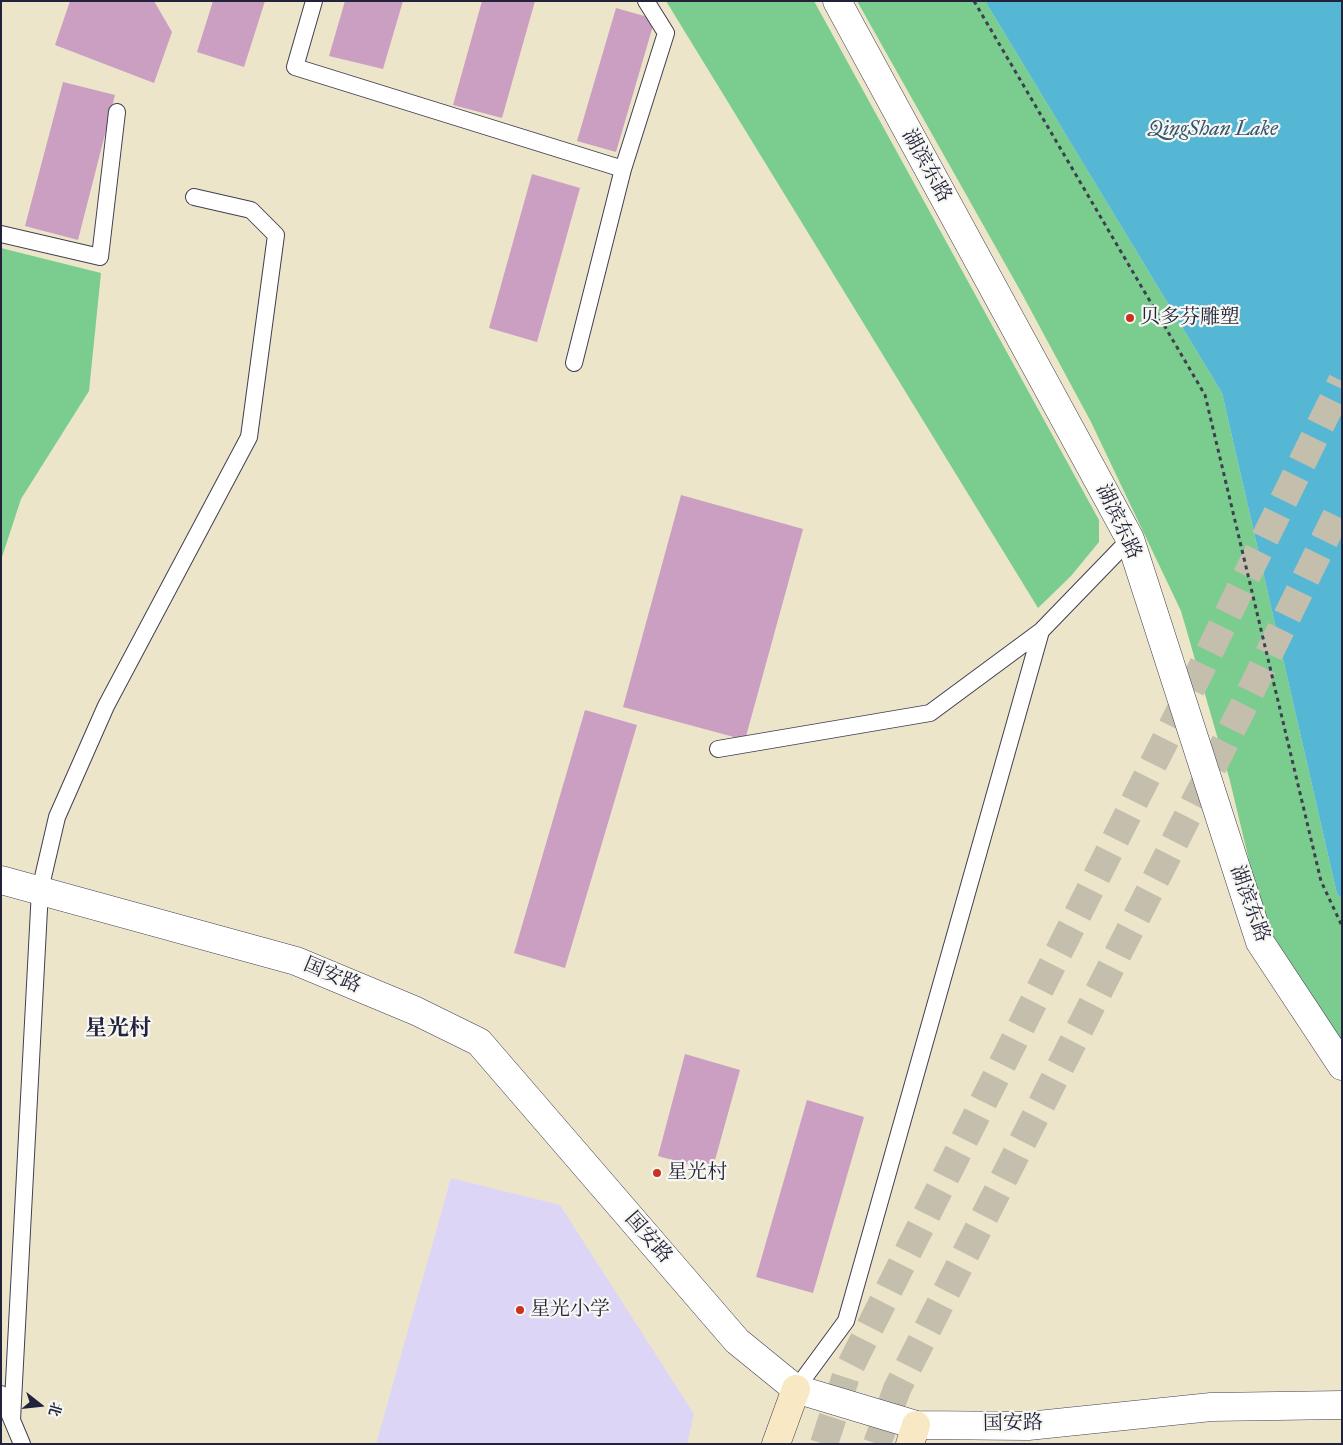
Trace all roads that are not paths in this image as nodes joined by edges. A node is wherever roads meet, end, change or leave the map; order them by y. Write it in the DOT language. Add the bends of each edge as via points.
graph roads {
  1 [pos="314,1"];
  2 [pos="646,1"];
  3 [pos="837,1"];
  4 [pos="117,112"];
  5 [pos="623,170"];
  6 [pos="194,196"];
  7 [pos="1,234"];
  8 [pos="574,363"];
  9 [pos="1130,539"];
  10 [pos="1041,631"];
  11 [pos="718,749"];
  12 [pos="1,880"];
  13 [pos="40,890"];
  14 [pos="1342,1066"];
  15 [pos="796,1389"];
  16 [pos="1,1394"];
  17 [pos="1342,1406"];
  18 [pos="12,1420"];
  19 [pos="913,1434"];
  20 [pos="22,1444"];
  21 [pos="776,1444"];
  1 -- 5 [label="lane" via="295,67"];
  2 -- 5 [label="lane" via="666,33"];
  3 -- 9 [label="street, 湖滨东路"];
  4 -- 7 [label="lane" via="100,256"];
  5 -- 8 [label="lane"];
  6 -- 13 [label="lane" via="251,210 276,235 249,437 106,706 57,817"];
  9 -- 10 [label="lane"];
  9 -- 14 [label="street, 湖滨东路" via="1260,942"];
  10 -- 11 [label="lane" via="930,713"];
  10 -- 15 [label="lane" via="846,1320"];
  12 -- 13 [label="street, 国安路"];
  13 -- 15 [label="street, 国安路" via="296,961 416,1011 479,1042 737,1341"];
  13 -- 18 [label="lane"];
  15 -- 19 [label="street, 国安路"];
  15 -- 21 [label="main road"];
  16 -- 18 [label="lane"];
  17 -- 19 [label="street, 国安路" via="1211,1407"];
  18 -- 20 [label="lane"];
}
